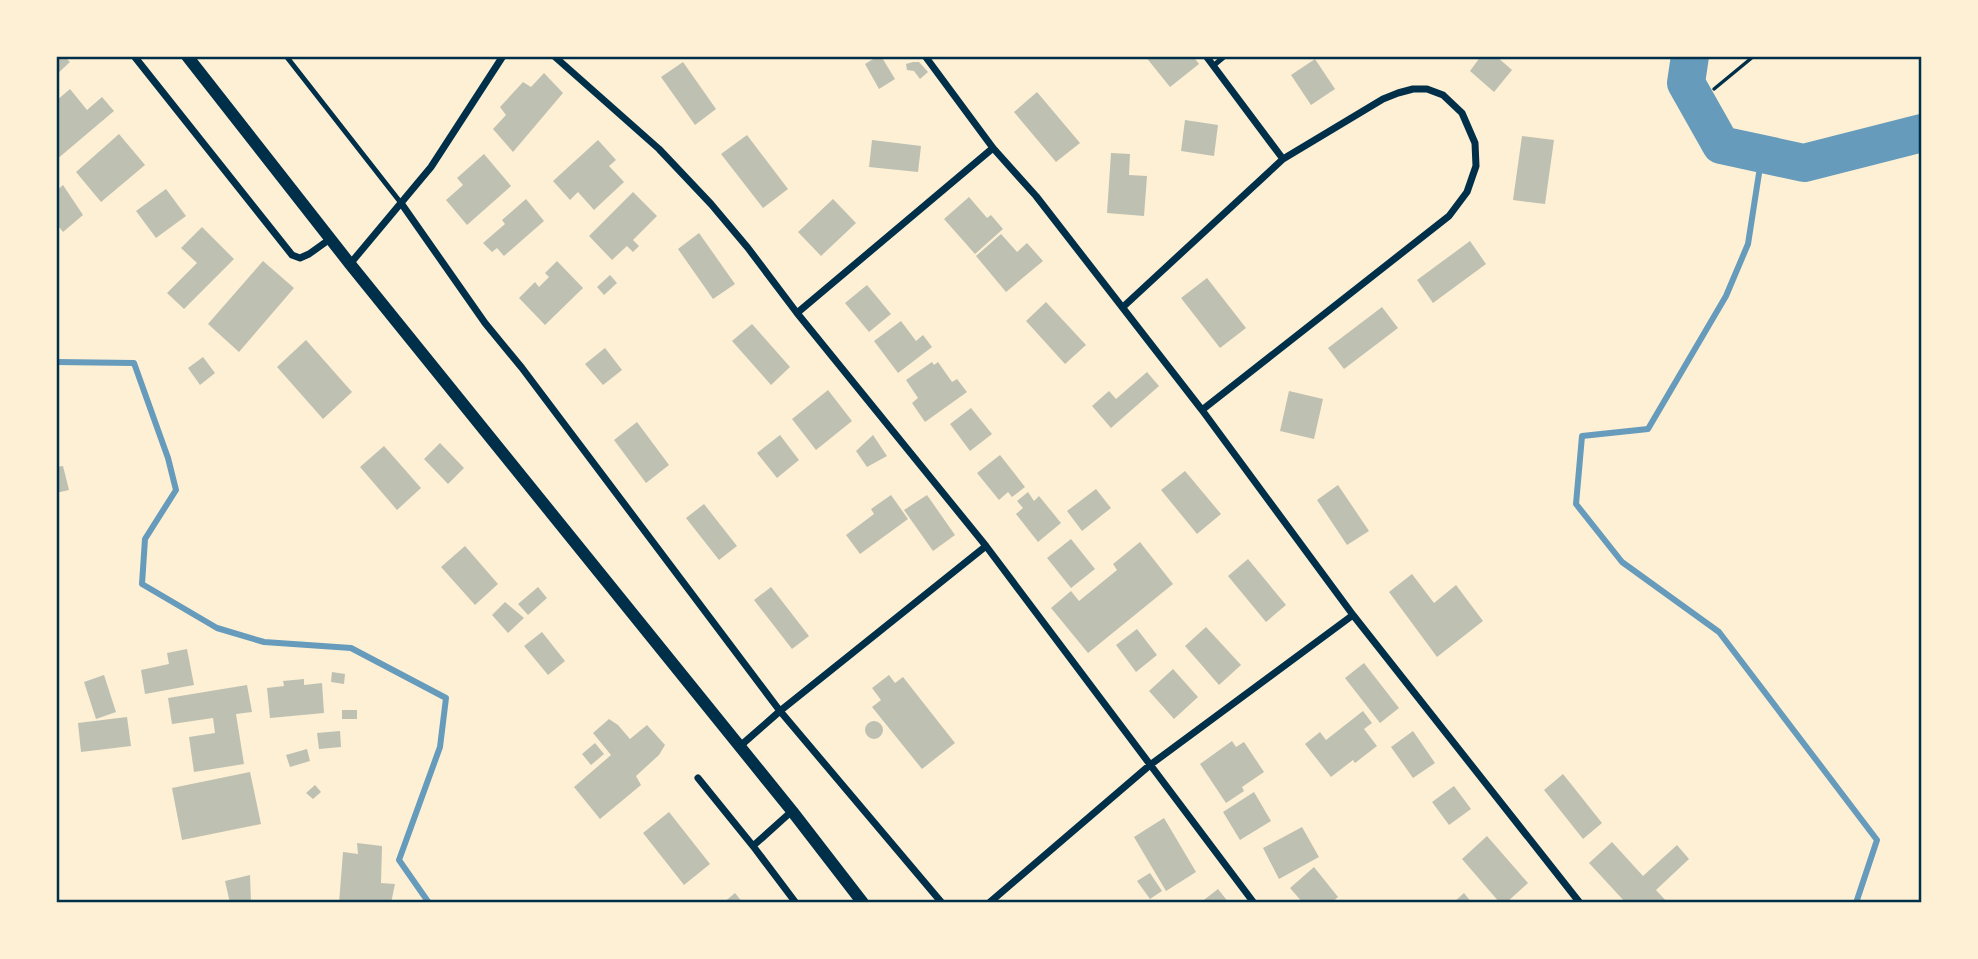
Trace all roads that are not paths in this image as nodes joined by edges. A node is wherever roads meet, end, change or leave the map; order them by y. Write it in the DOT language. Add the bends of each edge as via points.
graph roads {
  1 [pos="134,56"];
  2 [pos="187,56"];
  3 [pos="286,56"];
  4 [pos="503,56"];
  5 [pos="554,56"];
  6 [pos="925,56"];
  7 [pos="1206,56"];
  8 [pos="1225,56"];
  9 [pos="1213,66"];
  10 [pos="993,148"];
  11 [pos="1283,159"];
  12 [pos="401,204"];
  13 [pos="330,239"];
  14 [pos="350,264"];
  15 [pos="1123,307"];
  16 [pos="797,313"];
  17 [pos="1202,410"];
  18 [pos="986,546"];
  19 [pos="1353,614"];
  20 [pos="780,711"];
  21 [pos="739,747"];
  22 [pos="1150,765"];
  23 [pos="698,779"];
  24 [pos="792,811"];
  25 [pos="753,846"];
  26 [pos="796,903"];
  27 [pos="863,903"];
  28 [pos="942,903"];
  29 [pos="989,903"];
  30 [pos="1254,903"];
  31 [pos="1580,903"];
  1 -- 13 [label="street" via="292,254 300,258"];
  2 -- 13 [label="street"];
  3 -- 12 [label="lane"];
  4 -- 12 [label="street" via="431,167"];
  5 -- 16 [label="street" via="659,149 741,239"];
  6 -- 10 [label="street"];
  7 -- 9 [label="street"];
  8 -- 9 [label="lane"];
  9 -- 11 [label="street"];
  10 -- 15 [label="street"];
  10 -- 16 [label="street"];
  11 -- 15 [label="street"];
  11 -- 17 [label="street" via="1383,99 1427,89 1443,95 1462,113 1475,143 1476,166 1467,191 1449,216"];
  12 -- 14 [label="street"];
  12 -- 20 [label="street" via="485,323"];
  13 -- 14 [label="street"];
  14 -- 21 [label="street"];
  15 -- 17 [label="street"];
  16 -- 18 [label="street"];
  17 -- 19 [label="street"];
  18 -- 20 [label="street"];
  18 -- 22 [label="street"];
  19 -- 22 [label="street"];
  19 -- 31 [label="street"];
  20 -- 21 [label="street"];
  20 -- 28 [label="street"];
  21 -- 24 [label="street"];
  22 -- 29 [label="street"];
  22 -- 30 [label="street"];
  23 -- 25 [label="street"];
  24 -- 25 [label="street"];
  24 -- 27 [label="street"];
  25 -- 26 [label="street"];
}
